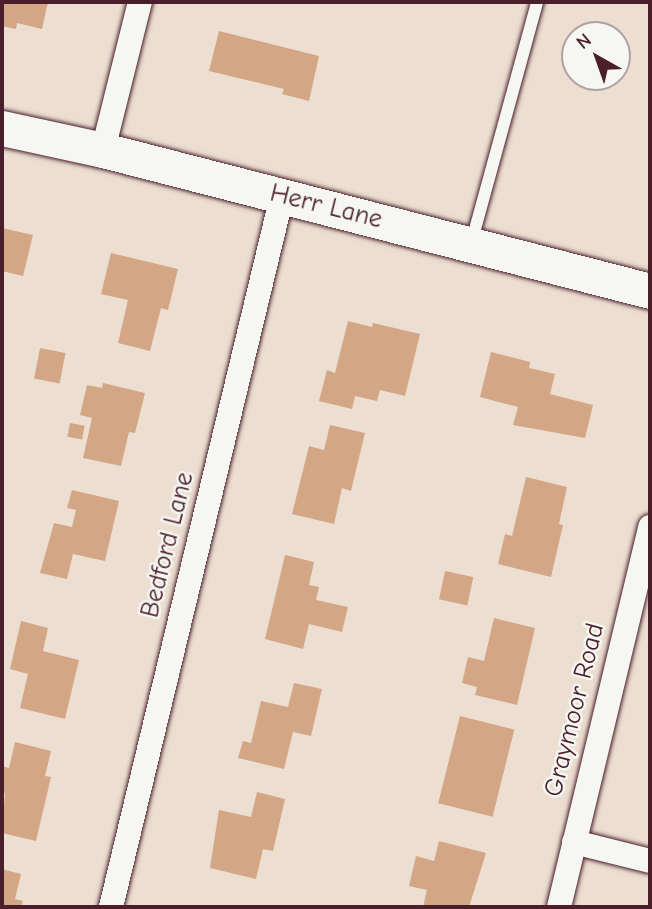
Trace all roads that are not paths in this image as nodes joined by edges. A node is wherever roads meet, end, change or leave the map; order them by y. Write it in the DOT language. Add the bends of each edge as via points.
graph roads {
  1 [pos="140,2"];
  2 [pos="537,2"];
  3 [pos="2,128"];
  4 [pos="103,150"];
  5 [pos="282,196"];
  6 [pos="471,244"];
  7 [pos="650,291"];
  8 [pos="650,527"];
  9 [pos="574,842"];
  10 [pos="650,861"];
  11 [pos="111,907"];
  12 [pos="559,907"];
  1 -- 4 [label="street"];
  2 -- 6 [label="lane"];
  3 -- 4 [label="main road, Herr Lane"];
  4 -- 5 [label="main road, Herr Lane"];
  5 -- 6 [label="main road, Herr Lane"];
  5 -- 11 [label="street, Bedford Lane"];
  6 -- 7 [label="main road, Herr Lane"];
  8 -- 9 [label="street, Graymoor Road"];
  9 -- 10 [label="street"];
  9 -- 12 [label="street, Graymoor Road"];
}
